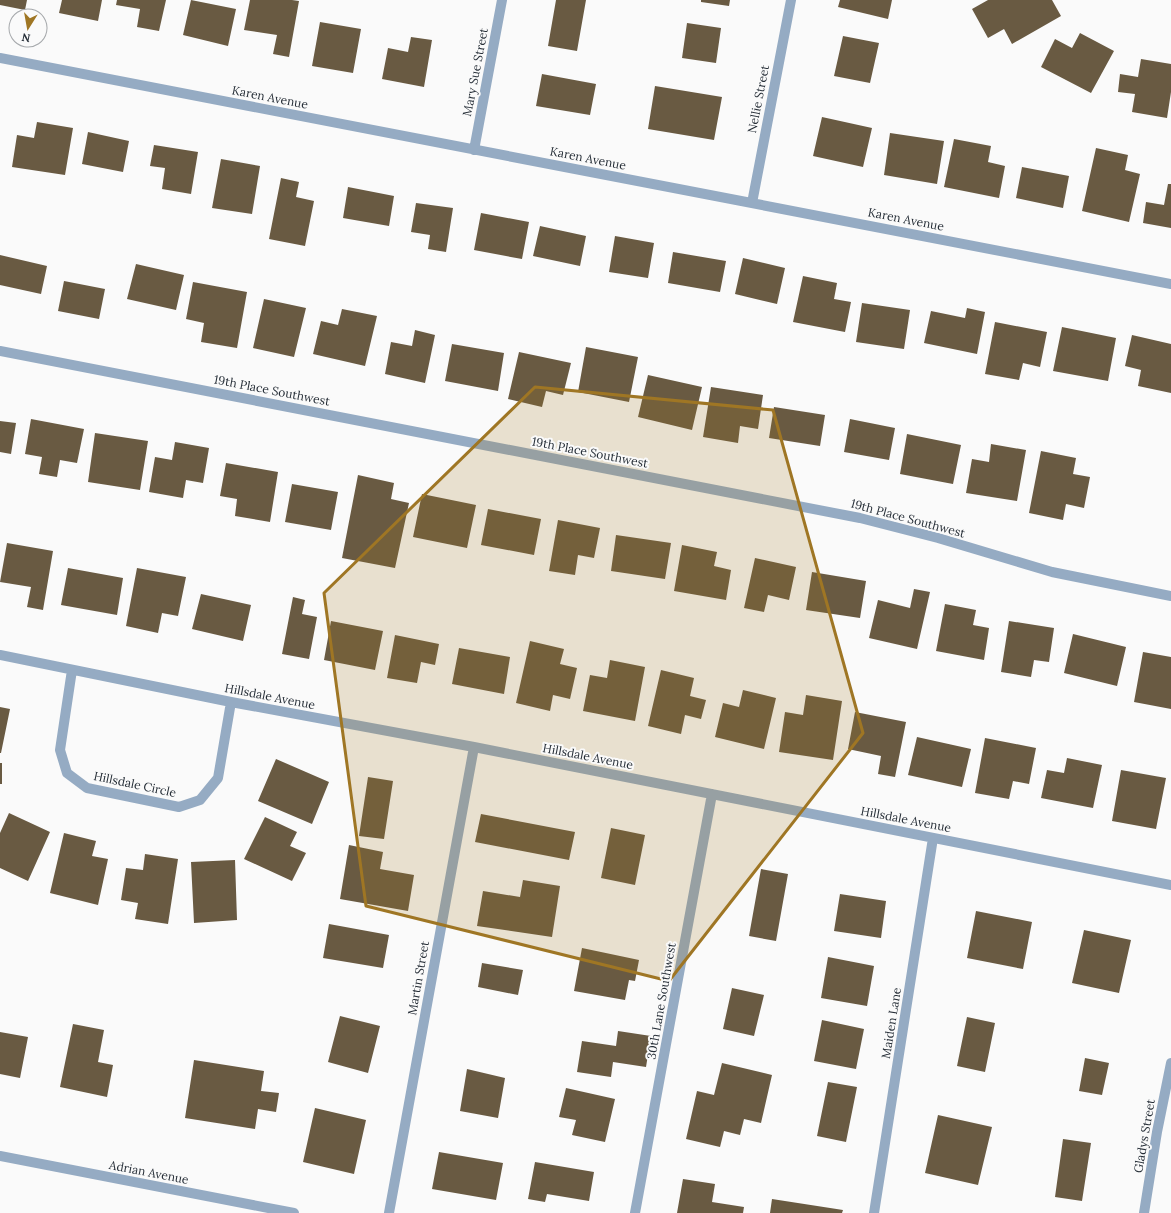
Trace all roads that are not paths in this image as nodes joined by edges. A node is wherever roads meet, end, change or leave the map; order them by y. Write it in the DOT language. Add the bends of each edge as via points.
graph roads {
  1 [pos="502,0"];
  2 [pos="790,0"];
  3 [pos="0,58"];
  4 [pos="474,150"];
  5 [pos="752,203"];
  6 [pos="1171,284"];
  7 [pos="0,351"];
  8 [pos="1171,596"];
  9 [pos="0,655"];
  10 [pos="72,670"];
  11 [pos="231,702"];
  12 [pos="474,747"];
  13 [pos="712,794"];
  14 [pos="933,838"];
  15 [pos="1171,885"];
  16 [pos="1171,1063"];
  17 [pos="0,1156"];
  18 [pos="294,1213"];
  19 [pos="389,1213"];
  20 [pos="635,1213"];
  21 [pos="874,1213"];
  22 [pos="1144,1213"];
  1 -- 4 [label="street, Mary Sue Street"];
  2 -- 5 [label="street, Nellie Street"];
  3 -- 4 [label="street, Karen Avenue"];
  4 -- 5 [label="street, Karen Avenue"];
  5 -- 6 [label="street, Karen Avenue"];
  7 -- 8 [label="street, 19th Place Southwest" via="860,518 1052,572"];
  9 -- 10 [label="street, Hillsdale Avenue"];
  10 -- 11 [label="street, Hillsdale Avenue"];
  10 -- 11 [label="street, Hillsdale Circle" via="60,750 67,773 87,788 179,807 200,800 218,778"];
  11 -- 12 [label="street, Hillsdale Avenue"];
  12 -- 13 [label="street, Hillsdale Avenue"];
  12 -- 19 [label="street, Martin Street"];
  13 -- 14 [label="street, Hillsdale Avenue"];
  13 -- 20 [label="street, 30th Lane Southwest"];
  14 -- 15 [label="street, Hillsdale Avenue"];
  14 -- 21 [label="street, Maiden Lane"];
  16 -- 22 [label="street, Gladys Street"];
  17 -- 18 [label="street, Adrian Avenue"];
}
